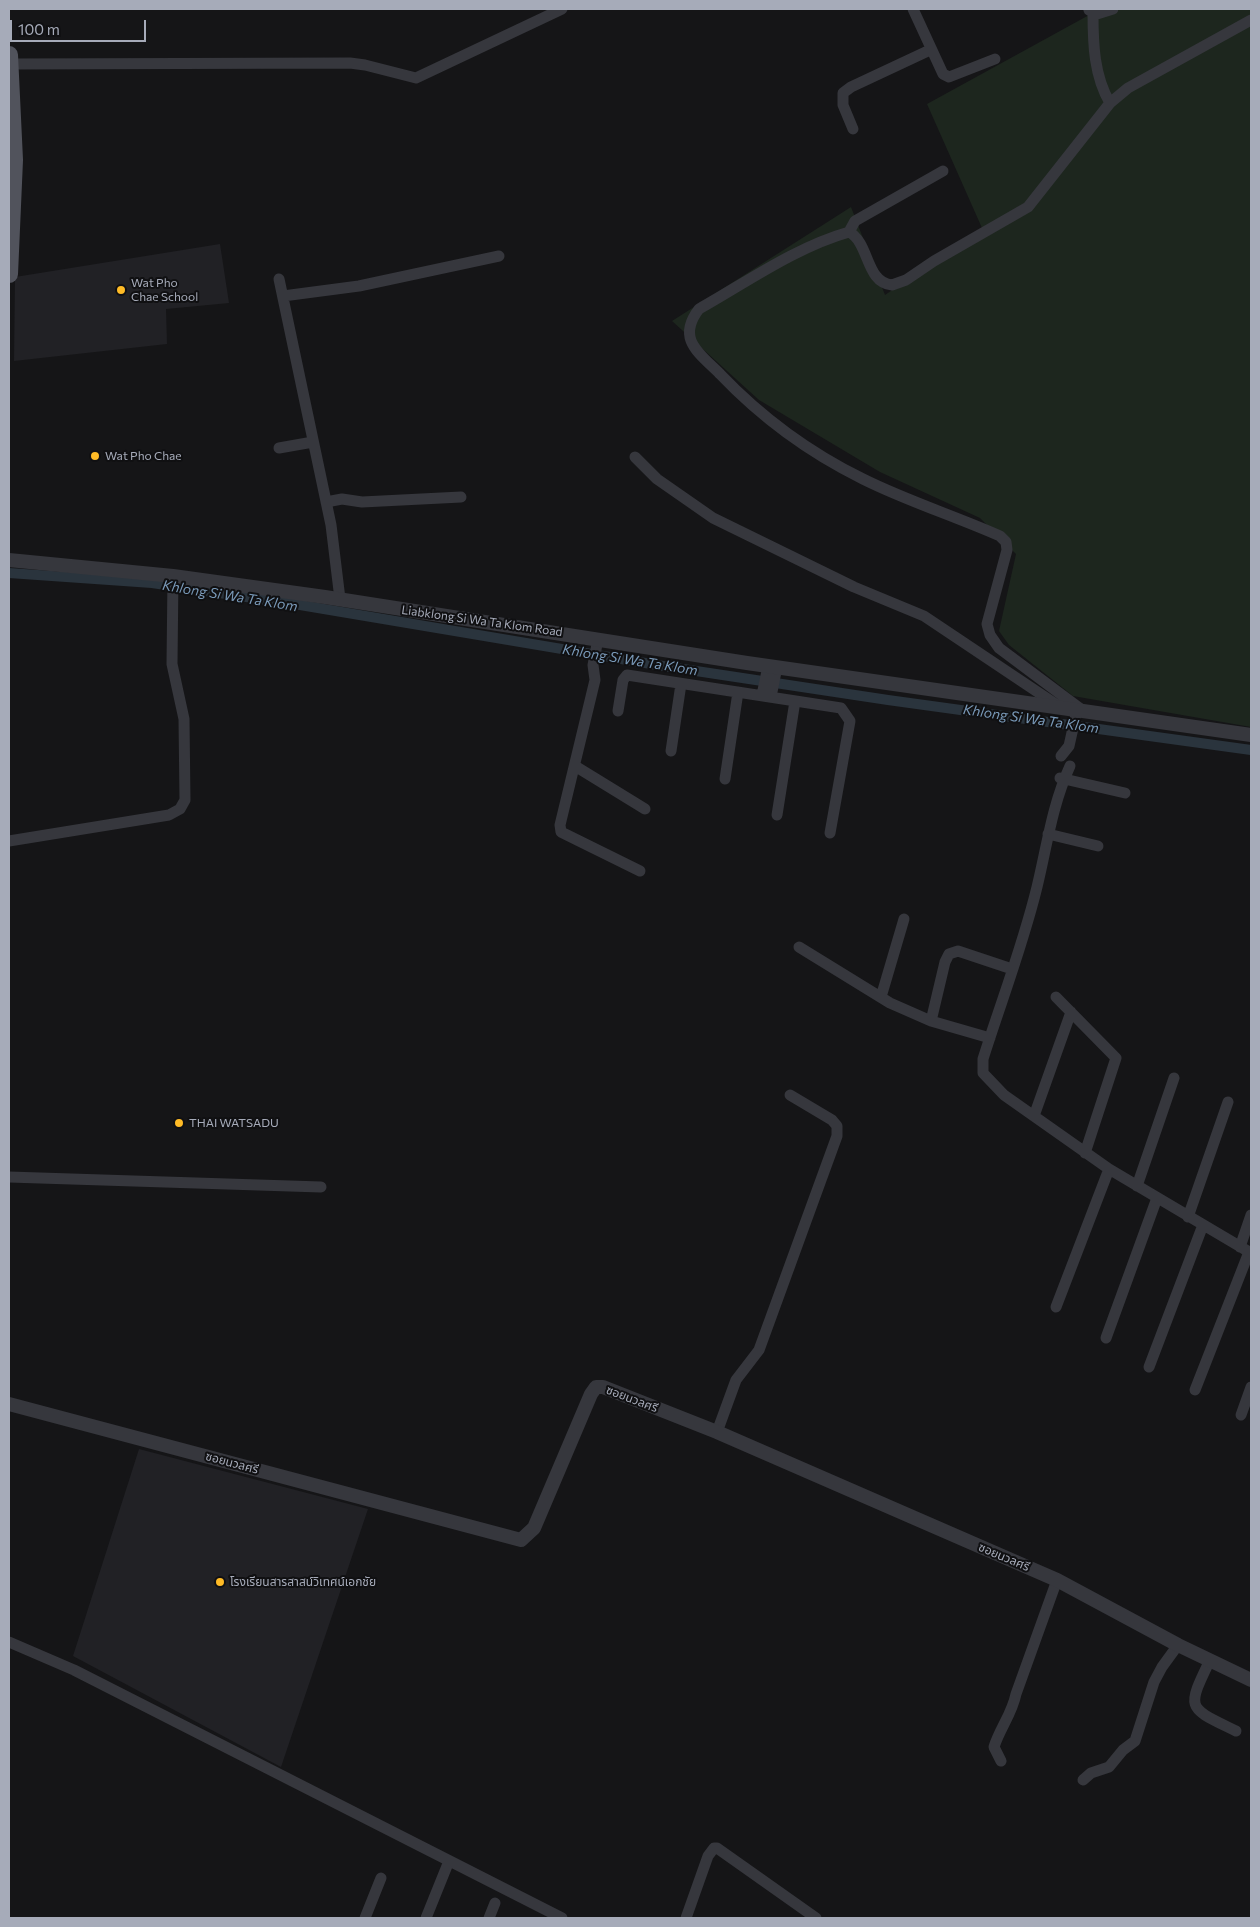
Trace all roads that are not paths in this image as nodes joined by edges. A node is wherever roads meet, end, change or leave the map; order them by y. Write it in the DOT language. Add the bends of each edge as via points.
graph roads {
  1 [pos="562,9"];
  2 [pos="913,9"];
  3 [pos="1113,9"];
  4 [pos="1091,12"];
  5 [pos="1251,20"];
  6 [pos="930,50"];
  7 [pos="9,59"];
  8 [pos="995,59"];
  9 [pos="1110,103"];
  10 [pos="853,129"];
  11 [pos="943,171"];
  12 [pos="849,232"];
  13 [pos="499,256"];
  14 [pos="9,274"];
  15 [pos="279,279"];
  16 [pos="283,296"];
  17 [pos="314,442"];
  18 [pos="279,448"];
  19 [pos="635,458"];
  20 [pos="461,497"];
  21 [pos="326,502"];
  22 [pos="9,560"];
  23 [pos="173,579"];
  24 [pos="340,599"];
  25 [pos="597,644"];
  26 [pos="772,670"];
  27 [pos="681,684"];
  28 [pos="767,691"];
  29 [pos="738,692"];
  30 [pos="795,701"];
  31 [pos="1062,707"];
  32 [pos="1079,710"];
  33 [pos="618,711"];
  34 [pos="1251,735"];
  35 [pos="671,751"];
  36 [pos="575,766"];
  37 [pos="725,779"];
  38 [pos="1062,781"];
  39 [pos="1125,792"];
  40 [pos="645,809"];
  41 [pos="777,815"];
  42 [pos="830,833"];
  43 [pos="1048,834"];
  44 [pos="9,841"];
  45 [pos="1098,846"];
  46 [pos="640,871"];
  47 [pos="904,919"];
  48 [pos="799,947"];
  49 [pos="1012,969"];
  50 [pos="881,997"];
  51 [pos="1056,997"];
  52 [pos="1071,1012"];
  53 [pos="931,1021"];
  54 [pos="990,1038"];
  55 [pos="1174,1078"];
  56 [pos="790,1095"];
  57 [pos="1228,1102"];
  58 [pos="1034,1116"];
  59 [pos="1086,1152"];
  60 [pos="1109,1169"];
  61 [pos="9,1176"];
  62 [pos="1137,1186"];
  63 [pos="321,1187"];
  64 [pos="1157,1198"];
  65 [pos="1251,1214"];
  66 [pos="1188,1217"];
  67 [pos="1203,1225"];
  68 [pos="1247,1251"];
  69 [pos="1056,1307"];
  70 [pos="1106,1338"];
  71 [pos="1149,1367"];
  72 [pos="1251,1387"];
  73 [pos="1195,1390"];
  74 [pos="9,1404"];
  75 [pos="1240,1415"];
  76 [pos="717,1432"];
  77 [pos="1057,1580"];
  78 [pos="9,1642"];
  79 [pos="1178,1645"];
  80 [pos="1210,1660"];
  81 [pos="1251,1680"];
  82 [pos="1236,1731"];
  83 [pos="1000,1761"];
  84 [pos="1083,1780"];
  85 [pos="449,1861"];
  86 [pos="381,1878"];
  87 [pos="495,1902"];
  88 [pos="365,1918"];
  89 [pos="426,1918"];
  90 [pos="488,1918"];
  91 [pos="562,1918"];
  92 [pos="686,1918"];
  93 [pos="816,1918"];
  1 -- 7 [label="street" via="416,78 350,63"];
  2 -- 6 [label="street"];
  3 -- 4 [label="street" via="1097,14"];
  4 -- 9 [label="street" via="1097,71"];
  5 -- 9 [label="street" via="1128,88"];
  6 -- 8 [label="street" via="942,74 950,77"];
  6 -- 10 [label="street" via="859,82 843,93 843,105"];
  7 -- 14 [label="main road" via="14,160"];
  9 -- 12 [label="street" via="1028,207 906,280 892,285 876,277 856,236"];
  11 -- 12 [label="street" via="856,221"];
  12 -- 32 [label="street" via="813,246 699,309 688,330 690,340 735,390 792,437 826,459 865,480 1000,536 1008,550 988,624 990,635 999,648"];
  13 -- 16 [label="street" via="359,286"];
  15 -- 16 [label="street"];
  16 -- 17 [label="street"];
  17 -- 18 [label="street"];
  17 -- 21 [label="street"];
  19 -- 31 [label="street" via="657,479 712,518 775,551 924,616"];
  20 -- 21 [label="street"];
  21 -- 24 [label="street"];
  22 -- 23 [label="street, Liabklong Si Wa Ta Klom Road"];
  23 -- 24 [label="street, Liabklong Si Wa Ta Klom Road"];
  23 -- 44 [label="street" via="172,664 184,719 185,800 180,809 169,815"];
  24 -- 25 [label="street, Liabklong Si Wa Ta Klom Road"];
  25 -- 26 [label="street, Liabklong Si Wa Ta Klom Road"];
  25 -- 36 [label="street" via="593,665 595,680"];
  26 -- 28 [label="street"];
  26 -- 31 [label="street, Liabklong Si Wa Ta Klom Road"];
  27 -- 29 [label="street"];
  27 -- 33 [label="street" via="627,675 623,680"];
  27 -- 35 [label="street"];
  28 -- 29 [label="street"];
  28 -- 30 [label="street"];
  29 -- 37 [label="street"];
  30 -- 41 [label="street"];
  30 -- 42 [label="street" via="841,708 850,721"];
  31 -- 32 [label="street, Liabklong Si Wa Ta Klom Road"];
  32 -- 34 [label="street, Liabklong Si Wa Ta Klom Road"];
  32 -- 38 [label="street"];
  36 -- 40 [label="street"];
  36 -- 46 [label="street" via="561,832"];
  38 -- 39 [label="street"];
  38 -- 43 [label="street"];
  43 -- 45 [label="street"];
  43 -- 49 [label="street" via="1037,888"];
  47 -- 50 [label="street"];
  48 -- 50 [label="street"];
  49 -- 53 [label="street" via="958,952 950,954"];
  49 -- 54 [label="street"];
  50 -- 53 [label="street"];
  51 -- 52 [label="street"];
  52 -- 58 [label="street"];
  52 -- 59 [label="street" via="1116,1058"];
  53 -- 54 [label="street"];
  54 -- 58 [label="street" via="983,1059 983,1073 1004,1095"];
  55 -- 62 [label="street"];
  56 -- 76 [label="street" via="832,1120 837,1126 837,1136 759,1350 736,1380"];
  57 -- 66 [label="street"];
  58 -- 59 [label="street"];
  59 -- 60 [label="street"];
  60 -- 62 [label="street"];
  60 -- 69 [label="street"];
  61 -- 63 [label="street"];
  62 -- 64 [label="street"];
  64 -- 66 [label="street"];
  64 -- 70 [label="street"];
  65 -- 68 [label="street"];
  66 -- 67 [label="street"];
  67 -- 68 [label="street"];
  67 -- 71 [label="street"];
  68 -- 73 [label="street"];
  72 -- 75 [label="street"];
  74 -- 76 [label="street, ซอยนวลศรี" via="521,1540 534,1528 596,1387 603,1386"];
  76 -- 77 [label="street, ซอยนวลศรี"];
  77 -- 79 [label="street, ซอยนวลศรี"];
  77 -- 83 [label="street" via="1013,1707 994,1747"];
  78 -- 85 [label="street" via="74,1670"];
  79 -- 80 [label="street, ซอยนวลศรี"];
  79 -- 84 [label="street" via="1154,1682 1135,1741 1122,1750 1109,1767 1091,1773"];
  80 -- 81 [label="street, ซอยนวลศรี"];
  80 -- 82 [label="street" via="1195,1692 1196,1708"];
  85 -- 89 [label="street"];
  85 -- 91 [label="street"];
  86 -- 88 [label="street"];
  87 -- 90 [label="street"];
  92 -- 93 [label="street" via="708,1856 714,1848"];
}
